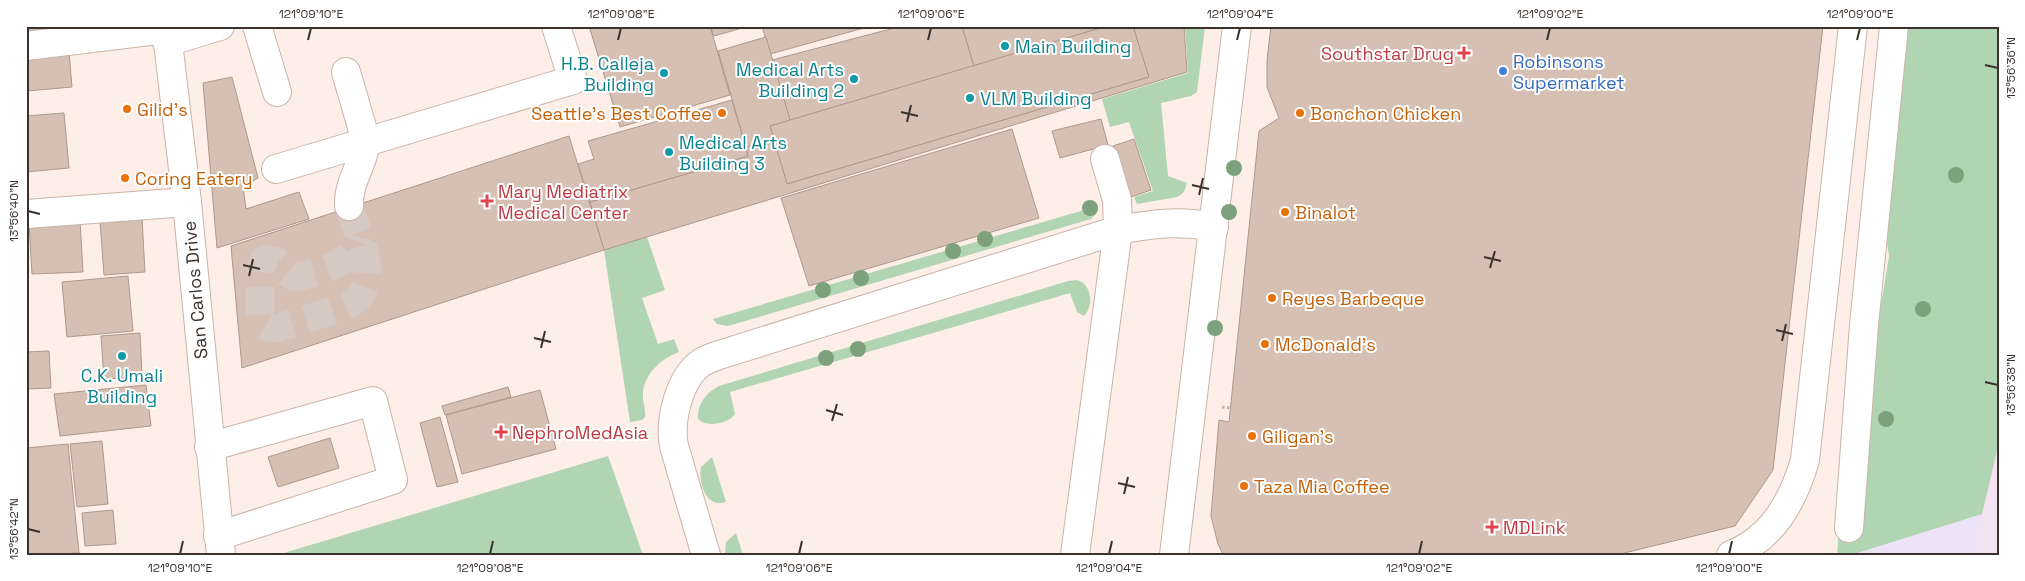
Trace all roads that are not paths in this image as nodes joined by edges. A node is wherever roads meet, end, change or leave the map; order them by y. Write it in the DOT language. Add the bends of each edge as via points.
graph roads {
  1 [pos="220,26"];
  2 [pos="257,26"];
  3 [pos="556,26"];
  4 [pos="1237,26"];
  5 [pos="1854,26"];
  6 [pos="1894,26"];
  7 [pos="166,32"];
  8 [pos="26,46"];
  9 [pos="346,72"];
  10 [pos="277,92"];
  11 [pos="366,141"];
  12 [pos="1105,159"];
  13 [pos="276,169"];
  14 [pos="187,202"];
  15 [pos="350,206"];
  16 [pos="26,214"];
  17 [pos="1214,227"];
  18 [pos="1118,230"];
  19 [pos="209,447"];
  20 [pos="1849,528"];
  21 [pos="219,545"];
  22 [pos="706,555"];
  23 [pos="1075,555"];
  24 [pos="1174,555"];
  25 [pos="1731,555"];
  1 -- 7 [label="street"];
  2 -- 10 [label="street"];
  3 -- 11 [label="street" via="573,80"];
  4 -- 17 [label="street"];
  5 -- 25 [label="street" via="1805,460 1798,483 1778,521 1762,537"];
  6 -- 20 [label="street" via="1864,325"];
  7 -- 8 [label="street"];
  7 -- 14 [label="street, San Carlos Drive"];
  9 -- 11 [label="street"];
  11 -- 13 [label="street"];
  11 -- 15 [label="street" via="351,185"];
  12 -- 18 [label="street" via="1117,200"];
  14 -- 16 [label="street"];
  14 -- 19 [label="street, San Carlos Drive"];
  17 -- 18 [label="street" via="1178,222"];
  17 -- 24 [label="street"];
  18 -- 22 [label="street" via="702,362 691,373 680,395 672,433"];
  18 -- 23 [label="street"];
  19 -- 21 [label="street, San Carlos Drive"];
  19 -- 21 [label="street" via="373,401 393,480"];
}
